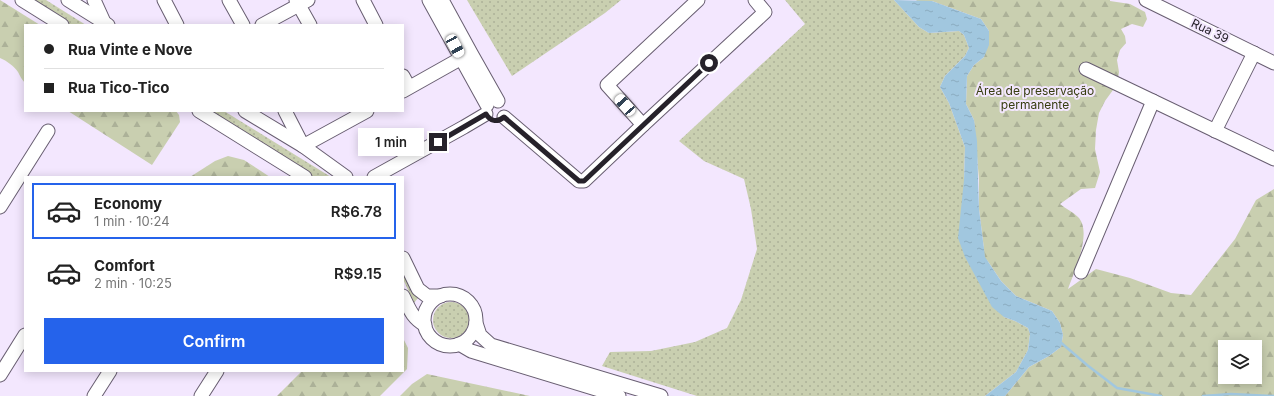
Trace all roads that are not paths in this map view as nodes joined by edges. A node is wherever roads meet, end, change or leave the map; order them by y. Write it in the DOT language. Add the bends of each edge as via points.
graph roads {
  1 [pos="22,0"];
  2 [pos="68,0"];
  3 [pos="94,0"];
  4 [pos="164,0"];
  5 [pos="229,0"];
  6 [pos="362,0"];
  7 [pos="429,0"];
  8 [pos="442,0"];
  9 [pos="698,0"];
  10 [pos="754,0"];
  11 [pos="1146,0"];
  12 [pos="301,2"];
  13 [pos="172,23"];
  14 [pos="60,24"];
  15 [pos="106,24"];
  16 [pos="242,24"];
  17 [pos="264,24"];
  18 [pos="310,24"];
  19 [pos="375,24"];
  20 [pos="1254,53"];
  21 [pos="466,55"];
  22 [pos="1274,63"];
  23 [pos="1086,69"];
  24 [pos="405,84"];
  25 [pos="1153,101"];
  26 [pos="490,106"];
  27 [pos="200,112"];
  28 [pos="247,112"];
  29 [pos="286,112"];
  30 [pos="361,112"];
  31 [pos="504,117"];
  32 [pos="643,125"];
  33 [pos="48,131"];
  34 [pos="1215,131"];
  35 [pos="303,146"];
  36 [pos="1274,159"];
  37 [pos="303,176"];
  38 [pos="345,176"];
  39 [pos="376,176"];
  40 [pos="0,207"];
  41 [pos="404,260"];
  42 [pos="1081,272"];
  43 [pos="441,296"];
  44 [pos="404,298"];
  45 [pos="476,323"];
  46 [pos="425,325"];
  47 [pos="24,337"];
  48 [pos="459,344"];
  49 [pos="109,372"];
  50 [pos="216,372"];
  51 [pos="0,375"];
  52 [pos="94,396"];
  53 [pos="201,396"];
  54 [pos="619,396"];
  55 [pos="661,396"];
  1 -- 14 [label="street"];
  2 -- 15 [label="street"];
  3 -- 15 [label="street"];
  4 -- 13 [label="street"];
  5 -- 16 [label="street"];
  6 -- 19 [label="street"];
  7 -- 21 [label="street"];
  8 -- 21 [label="street"];
  9 -- 32 [label="street" via="607,85"];
  10 -- 32 [label="street" via="765,12"];
  11 -- 20 [label="street, Rua 39"];
  12 -- 17 [label="street"];
  12 -- 18 [label="street"];
  20 -- 22 [label="street, Rua 39"];
  20 -- 34 [label="street"];
  21 -- 24 [label="street"];
  21 -- 26 [label="street"];
  23 -- 25 [label="street"];
  25 -- 34 [label="street"];
  25 -- 42 [label="street"];
  26 -- 31 [label="street" via="490,119 496,121"];
  26 -- 31 [label="street" via="501,102 506,110"];
  26 -- 39 [label="street" via="464,127"];
  27 -- 37 [label="street"];
  28 -- 35 [label="street"];
  29 -- 35 [label="street"];
  30 -- 35 [label="street"];
  31 -- 32 [label="street" via="579,181 584,181"];
  33 -- 40 [label="street"];
  34 -- 36 [label="street"];
  35 -- 38 [label="street"];
  41 -- 43 [label="street" via="418,289 427,296"];
  43 -- 45 [label="street" via="456,295 469,302 476,316"];
  43 -- 46 [label="street" via="427,308 424,316"];
  44 -- 46 [label="street" via="412,315"];
  45 -- 48 [label="street" via="470,336"];
  45 -- 55 [label="street" via="480,335 491,345"];
  46 -- 48 [label="street" via="433,340 450,346"];
  47 -- 51 [label="street"];
  48 -- 54 [label="street" via="471,351"];
  49 -- 52 [label="street"];
  50 -- 53 [label="street"];
}
